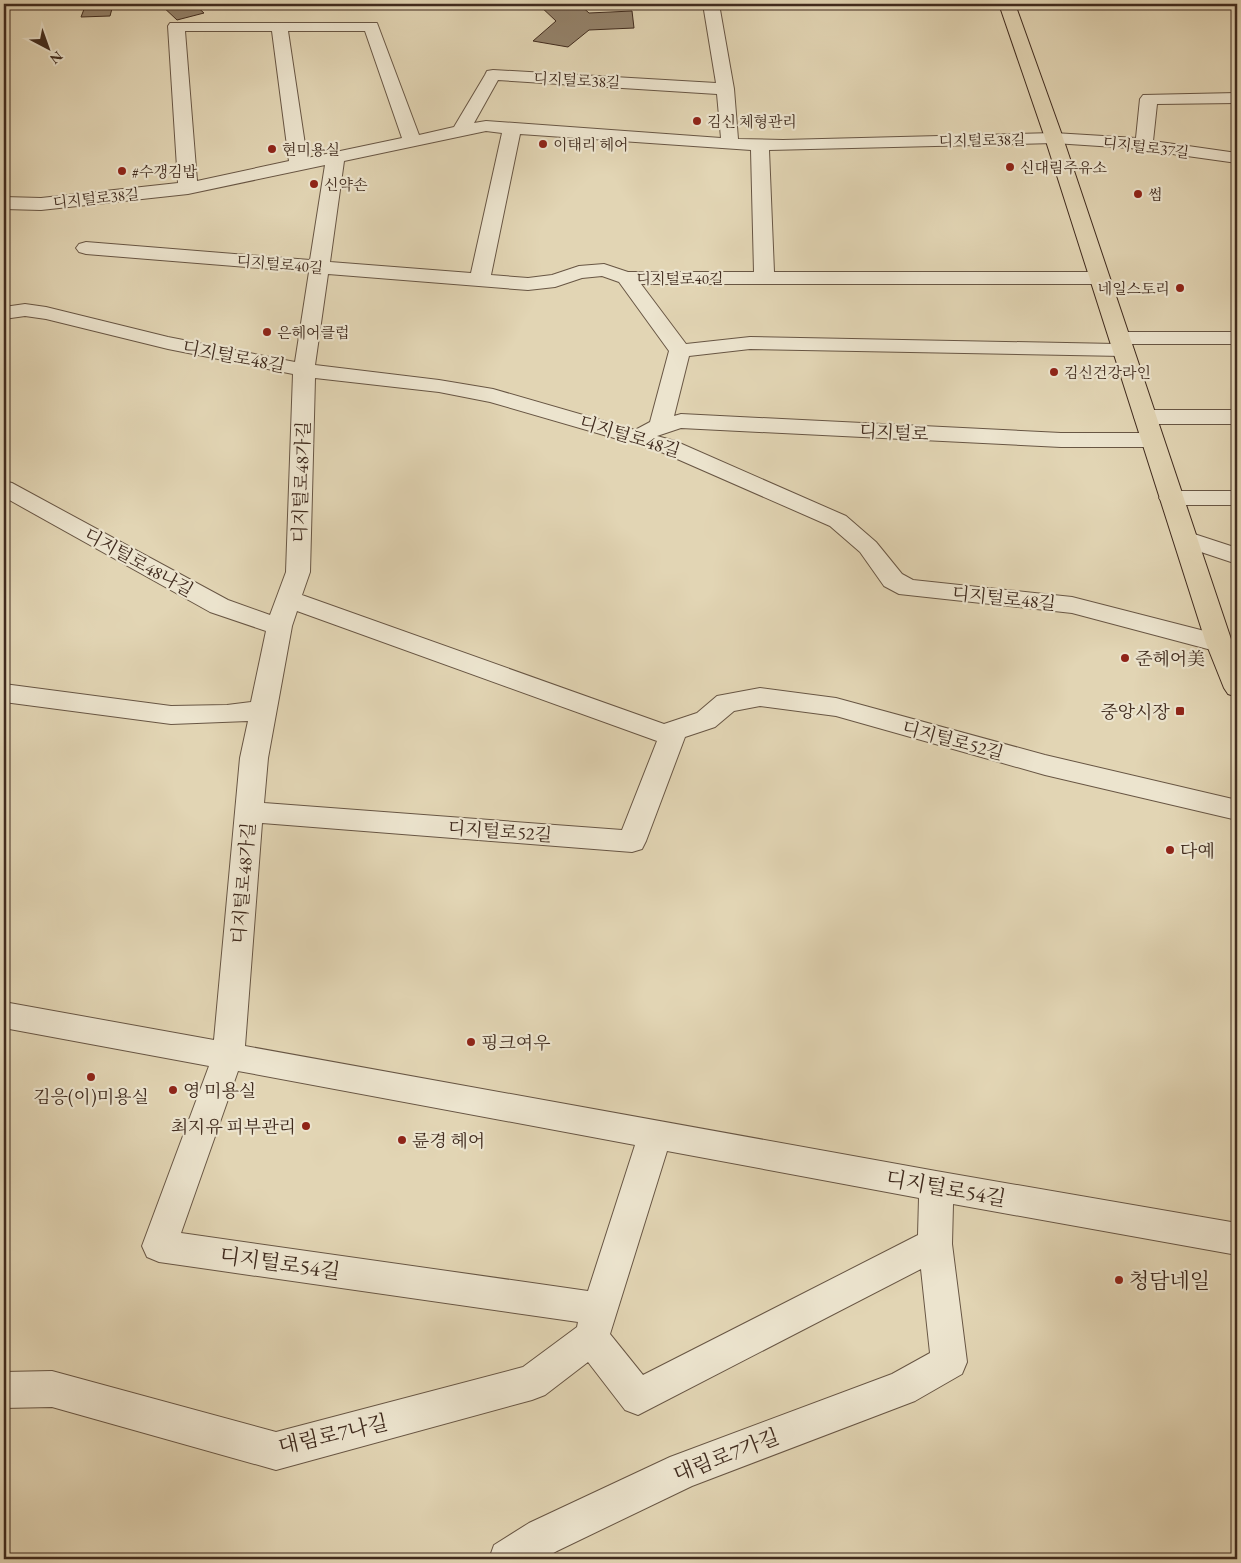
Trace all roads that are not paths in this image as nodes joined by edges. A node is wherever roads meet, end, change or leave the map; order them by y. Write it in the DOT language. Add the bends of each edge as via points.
graph roads {
  1 [pos="711,4"];
  2 [pos="1007,4"];
  3 [pos="238,9"];
  4 [pos="252,26"];
  5 [pos="279,26"];
  6 [pos="726,89"];
  7 [pos="1237,98"];
  8 [pos="512,128"];
  9 [pos="461,131"];
  10 [pos="1054,138"];
  11 [pos="412,141"];
  12 [pos="730,144"];
  13 [pos="760,145"];
  14 [pos="1144,145"];
  15 [pos="333,158"];
  16 [pos="1237,158"];
  17 [pos="299,165"];
  18 [pos="188,188"];
  19 [pos="4,203"];
  20 [pos="86,248"];
  21 [pos="318,268"];
  22 [pos="626,278"];
  23 [pos="764,278"];
  24 [pos="1099,278"];
  25 [pos="480,280"];
  26 [pos="4,313"];
  27 [pos="1237,338"];
  28 [pos="1121,344"];
  29 [pos="680,351"];
  30 [pos="304,370"];
  31 [pos="1145,417"];
  32 [pos="1237,417"];
  33 [pos="660,426"];
  34 [pos="638,437"];
  35 [pos="1153,440"];
  36 [pos="4,488"];
  37 [pos="1171,498"];
  38 [pos="1237,498"];
  39 [pos="1185,539"];
  40 [pos="1237,556"];
  41 [pos="289,600"];
  42 [pos="279,626"];
  43 [pos="1219,642"];
  44 [pos="1237,688"];
  45 [pos="4,692"];
  46 [pos="263,710"];
  47 [pos="674,731"];
  48 [pos="1237,810"];
  49 [pos="249,812"];
  50 [pos="4,1015"];
  51 [pos="228,1056"];
  52 [pos="655,1135"];
  53 [pos="936,1186"];
  54 [pos="1237,1239"];
  55 [pos="935,1244"];
  56 [pos="596,1324"];
  57 [pos="4,1390"];
  58 [pos="508,1559"];
  1 -- 6 [label="street"];
  2 -- 10 [label="main road"];
  3 -- 4 [label="street"];
  4 -- 5 [label="street"];
  4 -- 18 [label="street" via="176,26"];
  5 -- 11 [label="street" via="371,26"];
  5 -- 17 [label="street"];
  6 -- 9 [label="street, 디지털로38길" via="493,75"];
  6 -- 12 [label="street"];
  7 -- 14 [label="street" via="1149,99"];
  8 -- 9 [label="street, 디지털로38길" via="486,126"];
  8 -- 12 [label="street, 디지털로38길"];
  8 -- 25 [label="street"];
  9 -- 11 [label="street, 디지털로38길"];
  10 -- 13 [label="street, 디지털로38길"];
  10 -- 14 [label="street, 디지털로37길"];
  10 -- 24 [label="main road"];
  11 -- 15 [label="street, 디지털로38길"];
  12 -- 13 [label="street, 디지털로38길"];
  13 -- 23 [label="street"];
  14 -- 16 [label="street, 디지털로37길"];
  15 -- 17 [label="street, 디지털로38길"];
  15 -- 21 [label="street"];
  17 -- 18 [label="street, 디지털로38길"];
  18 -- 19 [label="street, 디지털로38길" via="41,204"];
  20 -- 21 [label="street, 디지털로40길"];
  21 -- 25 [label="street, 디지털로40길"];
  21 -- 30 [label="street"];
  22 -- 23 [label="street, 디지털로40길"];
  22 -- 25 [label="street, 디지털로40길" via="604,270 579,272 555,281 528,284"];
  22 -- 29 [label="street"];
  23 -- 24 [label="street, 디지털로40길"];
  24 -- 28 [label="main road"];
  26 -- 30 [label="street, 디지털로48길" via="25,310 46,313 168,343"];
  27 -- 28 [label="street"];
  28 -- 29 [label="street" via="750,343"];
  28 -- 31 [label="main road"];
  29 -- 33 [label="street, 디지털로48길"];
  30 -- 34 [label="street, 디지털로48길" via="439,386 493,396"];
  30 -- 41 [label="street, 디지털로48가길" via="298,572"];
  31 -- 32 [label="street"];
  31 -- 35 [label="main road"];
  33 -- 34 [label="street, 디지털로"];
  33 -- 35 [label="street, 디지털로" via="681,421 1062,440"];
  34 -- 43 [label="street, 디지털로48길" via="667,446 838,521 868,547 893,580 908,588 1072,605"];
  35 -- 37 [label="main road"];
  36 -- 42 [label="street, 디지털로48나길" via="219,606"];
  37 -- 38 [label="street"];
  37 -- 39 [label="main road"];
  39 -- 40 [label="street"];
  39 -- 43 [label="main road"];
  41 -- 42 [label="street, 디지털로48가길"];
  41 -- 47 [label="street, 디지털로52길" via="664,734"];
  42 -- 46 [label="street, 디지털로48가길"];
  43 -- 44 [label="main road"];
  45 -- 46 [label="street" via="171,715"];
  46 -- 49 [label="street, 디지털로48가길"];
  47 -- 48 [label="street, 디지털로52길" via="706,720 726,703 770,698 836,708 1045,765"];
  47 -- 49 [label="street, 디지털로52길" via="632,842"];
  49 -- 51 [label="street, 디지털로48가길"];
  50 -- 51 [label="street, 디지털로54길"];
  51 -- 52 [label="street, 디지털로54길"];
  51 -- 56 [label="street, 디지털로54길" via="159,1246"];
  52 -- 53 [label="street, 디지털로54길"];
  52 -- 56 [label="street"];
  53 -- 54 [label="street, 디지털로54길"];
  53 -- 55 [label="street"];
  55 -- 56 [label="street" via="638,1397"];
  55 -- 58 [label="street, 대림로7가길" via="949,1362 902,1388 683,1470 543,1537"];
  56 -- 57 [label="street, 대림로7나길" via="532,1382 276,1451 52,1388"];
}
